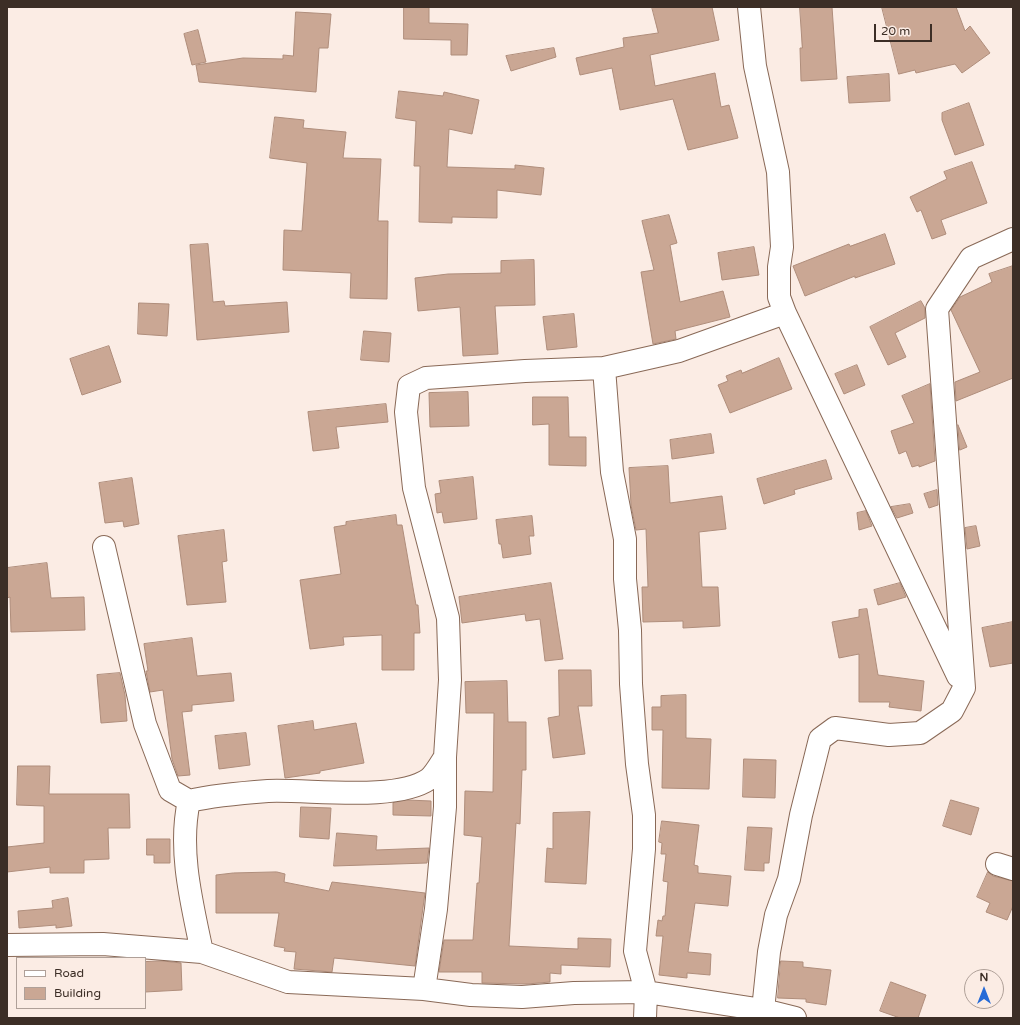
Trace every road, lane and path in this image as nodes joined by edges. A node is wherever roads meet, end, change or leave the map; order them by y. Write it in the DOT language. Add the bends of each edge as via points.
graph roads {
  1 [pos="749,7"];
  2 [pos="1013,240"];
  3 [pos="785,313"];
  4 [pos="604,368"];
  5 [pos="104,547"];
  6 [pos="964,688"];
  7 [pos="445,756"];
  8 [pos="189,801"];
  9 [pos="7,945"];
  10 [pos="202,952"];
  11 [pos="424,989"];
  12 [pos="646,992"];
  13 [pos="708,1010"];
  14 [pos="763,1010"];
  15 [pos="645,1018"];
  16 [pos="795,1018"];
  1 -- 3 [label="street" via="755,66 778,172 782,247 779,297"];
  2 -- 6 [label="street" via="971,258 937,310"];
  3 -- 4 [label="street" via="679,350"];
  3 -- 6 [label="street"];
  4 -- 7 [label="street" via="426,378 409,386 406,412 414,488 448,618 450,680"];
  4 -- 12 [label="street" via="612,472 625,539 631,684 644,815 644,849 635,950"];
  5 -- 8 [label="street" via="145,724 170,790"];
  6 -- 14 [label="street" via="952,711 920,733 889,735 835,728 820,739 801,815 789,879 776,915"];
  7 -- 8 [label="street" via="430,778 402,790 348,793 268,791 210,796"];
  7 -- 11 [label="street" via="445,807 437,895"];
  8 -- 10 [label="street" via="186,845 191,900"];
  9 -- 10 [label="street" via="103,944"];
  10 -- 11 [label="street" via="288,982"];
  11 -- 12 [label="street" via="471,995 522,997"];
  12 -- 13 [label="street"];
  12 -- 15 [label="street"];
  13 -- 14 [label="street"];
  14 -- 16 [label="street"];
}
